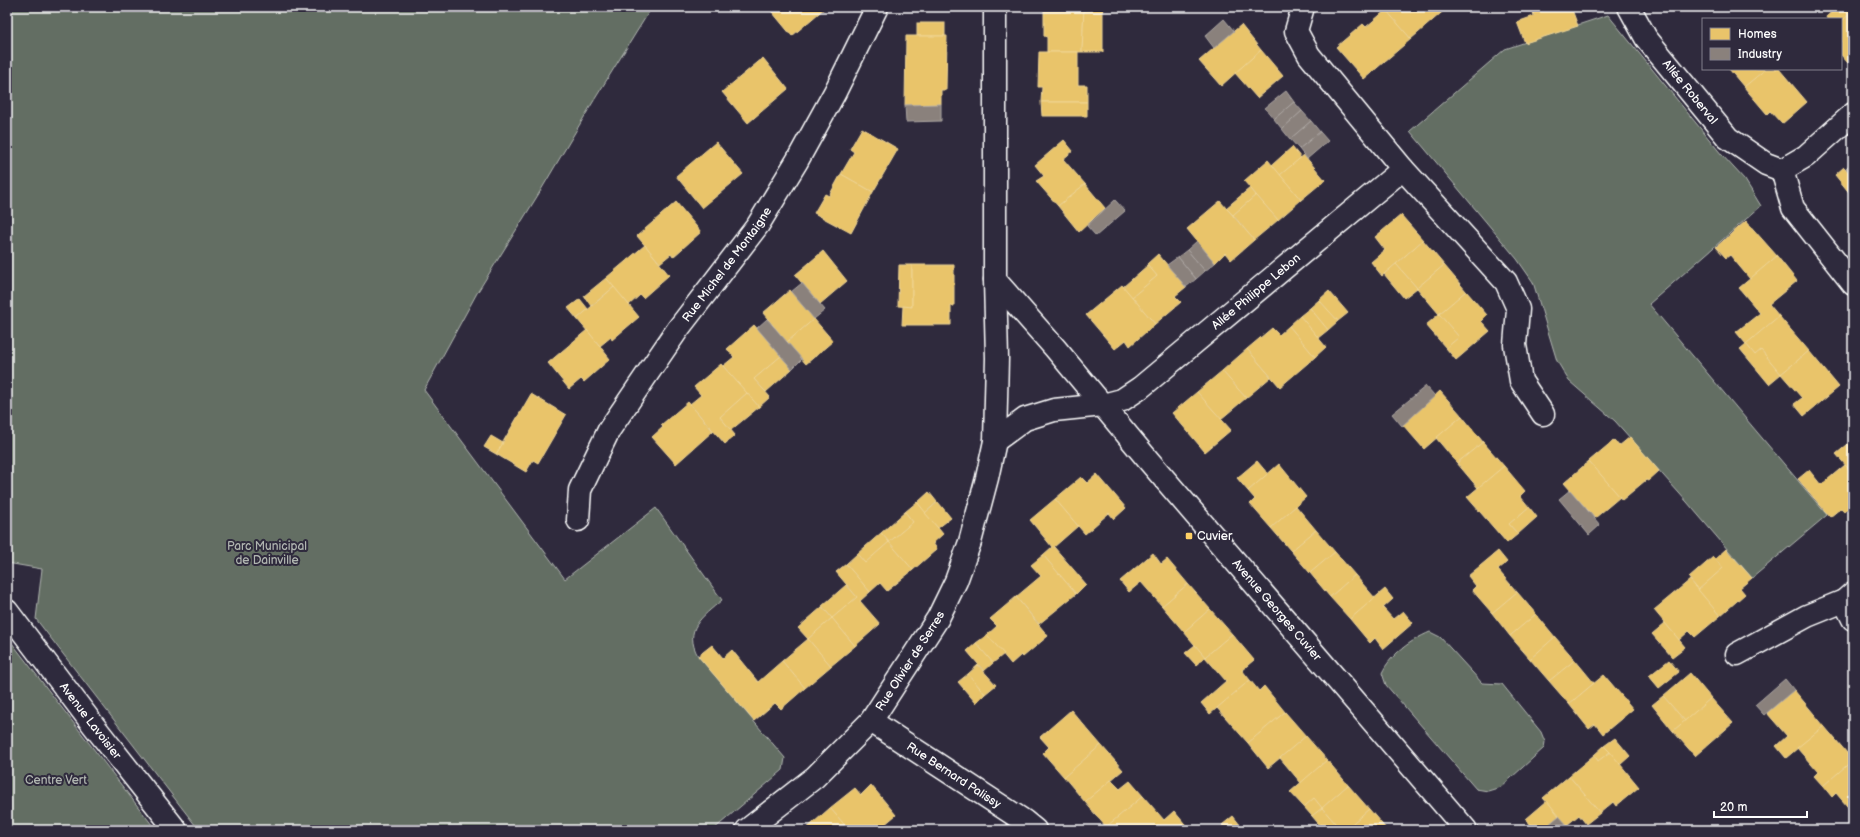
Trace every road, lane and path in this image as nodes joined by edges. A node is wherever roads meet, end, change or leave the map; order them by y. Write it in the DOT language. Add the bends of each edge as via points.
graph roads {
  1 [pos="877,7"];
  2 [pos="995,7"];
  3 [pos="1303,7"];
  4 [pos="1629,7"];
  5 [pos="1853,114"];
  6 [pos="1774,167"];
  7 [pos="1403,169"];
  8 [pos="995,280"];
  9 [pos="1853,284"];
  10 [pos="1103,405"];
  11 [pos="1543,414"];
  12 [pos="995,441"];
  13 [pos="578,520"];
  14 [pos="1850,604"];
  15 [pos="7,611"];
  16 [pos="1737,654"];
  17 [pos="871,721"];
  18 [pos="176,830"];
  19 [pos="747,830"];
  20 [pos="1035,830"];
  21 [pos="1466,830"];
  1 -- 13 [label="street, Rue Michel de Montaigne" via="835,92 758,225 678,329 609,430 580,490"];
  2 -- 8 [label="street"];
  3 -- 7 [label="street" via="1296,31 1309,55"];
  4 -- 6 [label="street, Allée Roberval" via="1646,38 1728,138"];
  5 -- 6 [label="street" via="1806,156"];
  6 -- 9 [label="street" via="1794,208"];
  7 -- 10 [label="street, Allée Philippe Lebon" via="1140,388 1122,400"];
  7 -- 11 [label="street" via="1506,282 1518,309 1515,345 1521,381"];
  8 -- 10 [label="street, Avenue Georges Cuvier"];
  8 -- 12 [label="street"];
  10 -- 12 [label="street" via="1054,410 1025,419"];
  10 -- 21 [label="street, Avenue Georges Cuvier"];
  12 -- 17 [label="street, Rue Olivier de Serres" via="986,485 956,580 938,618"];
  14 -- 16 [label="street" via="1807,616"];
  15 -- 18 [label="street, Avenue Lavoisier"];
  17 -- 19 [label="street, Rue Olivier de Serres" via="815,777"];
  17 -- 20 [label="street, Rue Bernard Palissy"];
}
